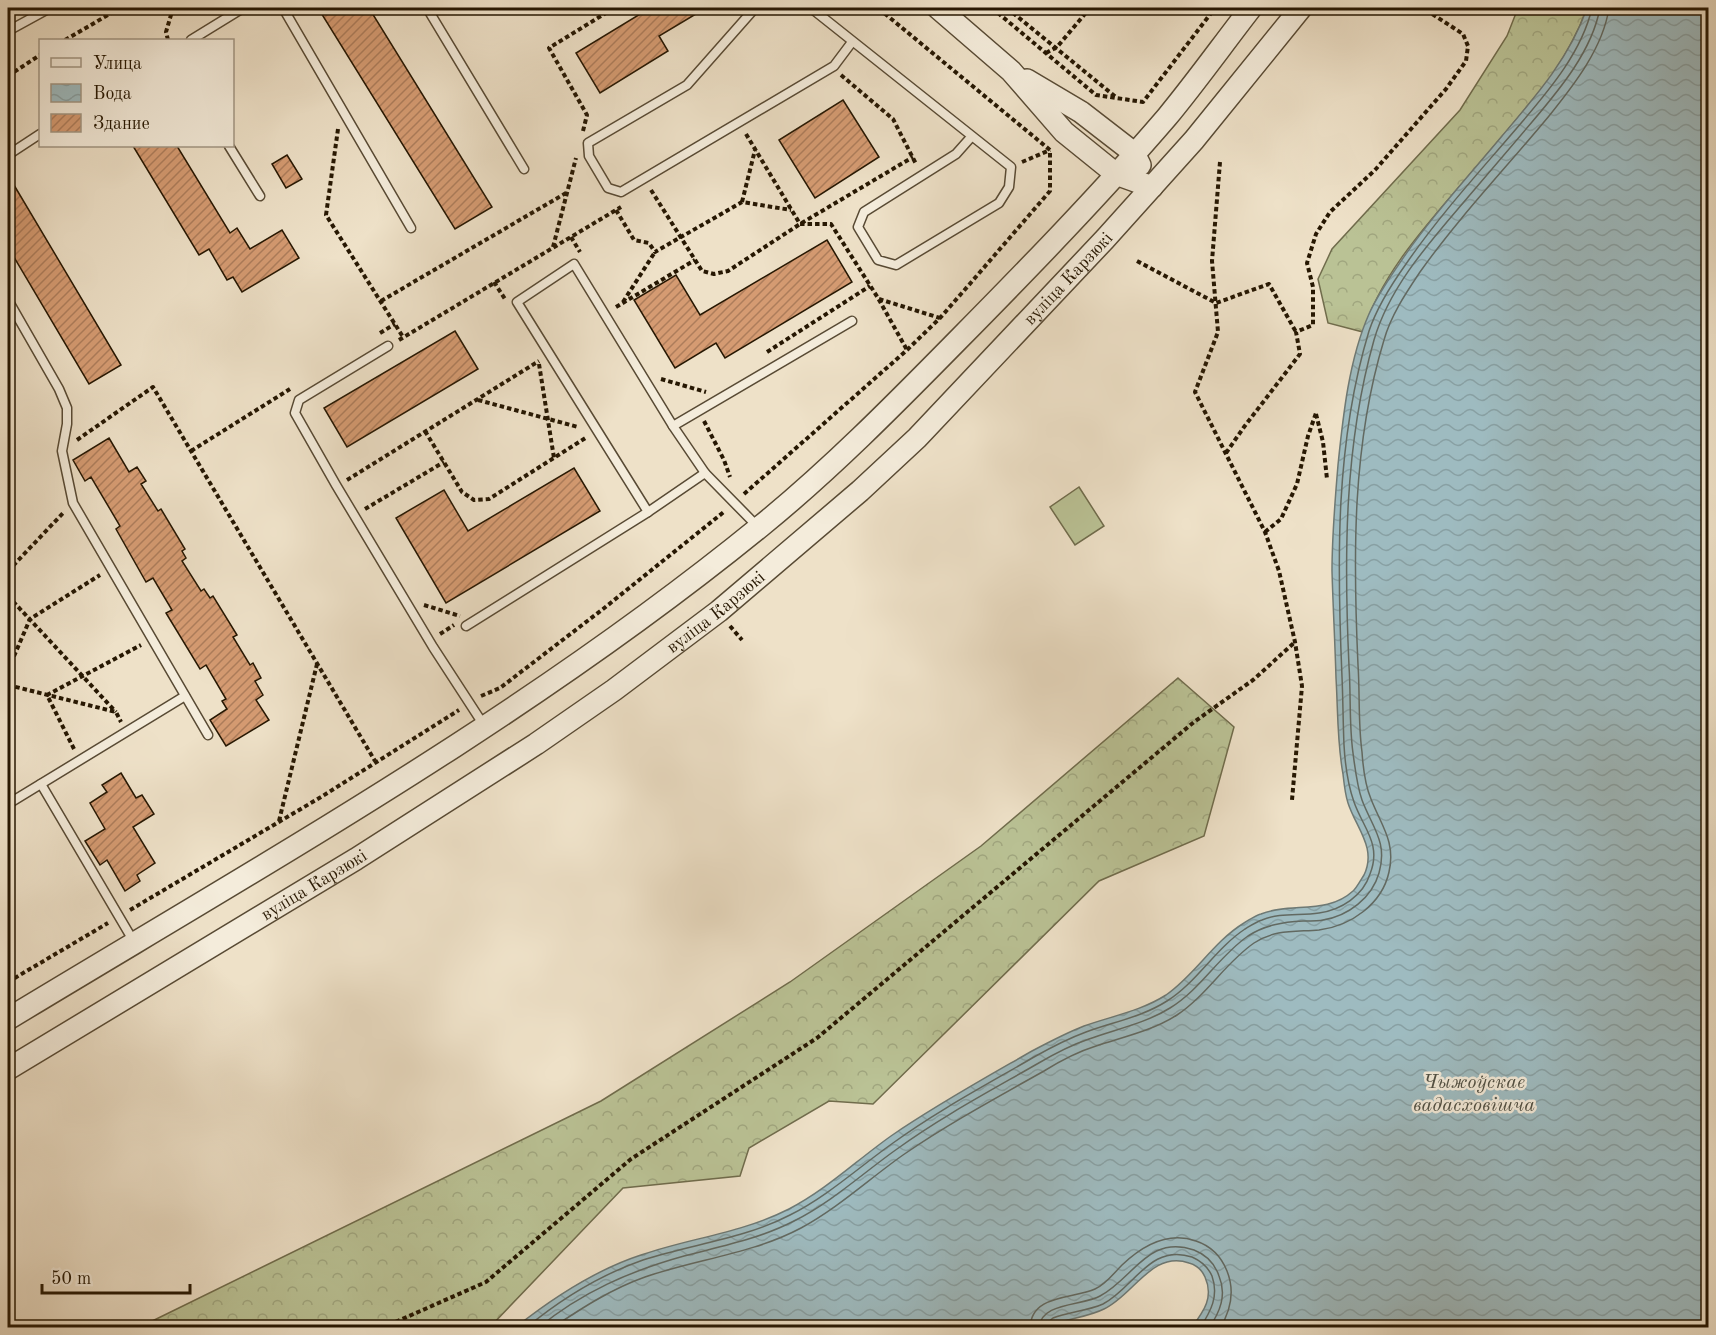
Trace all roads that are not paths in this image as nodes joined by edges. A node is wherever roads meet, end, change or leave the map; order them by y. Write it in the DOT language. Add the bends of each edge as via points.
graph roads {
  1 [pos="50,8"];
  2 [pos="243,8"];
  3 [pos="283,8"];
  4 [pos="427,8"];
  5 [pos="755,8"];
  6 [pos="811,8"];
  7 [pos="938,8"];
  8 [pos="1251,8"];
  9 [pos="1301,8"];
  10 [pos="8,31"];
  11 [pos="193,39"];
  12 [pos="852,42"];
  13 [pos="1011,71"];
  14 [pos="39,135"];
  15 [pos="972,136"];
  16 [pos="230,147"];
  17 [pos="1134,153"];
  18 [pos="8,155"];
  19 [pos="524,169"];
  20 [pos="1116,174"];
  21 [pos="1152,187"];
  22 [pos="260,196"];
  23 [pos="411,228"];
  24 [pos="8,300"];
  25 [pos="852,321"];
  26 [pos="388,346"];
  27 [pos="673,426"];
  28 [pos="705,473"];
  29 [pos="648,512"];
  30 [pos="759,528"];
  31 [pos="466,626"];
  32 [pos="185,696"];
  33 [pos="485,727"];
  34 [pos="208,735"];
  35 [pos="41,784"];
  36 [pos="8,804"];
  37 [pos="134,942"];
  38 [pos="8,1019"];
  39 [pos="8,1069"];
  1 -- 10 [label="lane"];
  2 -- 11 [label="lane"];
  3 -- 23 [label="lane"];
  4 -- 19 [label="lane"];
  5 -- 12 [label="lane" via="687,85 588,143 589,156 608,188 621,192 834,66"];
  6 -- 12 [label="lane"];
  7 -- 13 [label="street"];
  8 -- 17 [label="street, вуліца Карзюкі" via="1171,112"];
  9 -- 21 [label="street, вуліца Карзюкі"];
  12 -- 15 [label="lane"];
  13 -- 17 [label="street" via="1081,112"];
  13 -- 20 [label="street" via="1064,132"];
  14 -- 18 [label="lane"];
  15 -- 15 [label="lane" via="956,153 864,212 858,227 878,260 896,265 999,203 1009,187 1011,167"];
  16 -- 22 [label="lane"];
  17 -- 20 [label="street, вуліца Карзюкі"];
  17 -- 21 [label="street"];
  20 -- 21 [label="street"];
  20 -- 30 [label="street, вуліца Карзюкі" via="910,389"];
  21 -- 39 [label="street, вуліца Карзюкі" via="917,438 719,611 536,744 356,859"];
  24 -- 32 [label="lane" via="67,408 62,451 73,503"];
  25 -- 27 [label="lane"];
  26 -- 33 [label="lane" via="299,400 295,413"];
  27 -- 28 [label="lane"];
  27 -- 29 [label="lane" via="574,264 517,302"];
  28 -- 29 [label="lane"];
  28 -- 30 [label="lane"];
  29 -- 31 [label="lane"];
  30 -- 33 [label="street, вуліца Карзюкі" via="629,629"];
  32 -- 34 [label="lane"];
  32 -- 35 [label="lane"];
  33 -- 37 [label="street, вуліца Карзюкі"];
  35 -- 36 [label="lane"];
  35 -- 37 [label="lane"];
  37 -- 38 [label="street, вуліца Карзюкі"];
}
